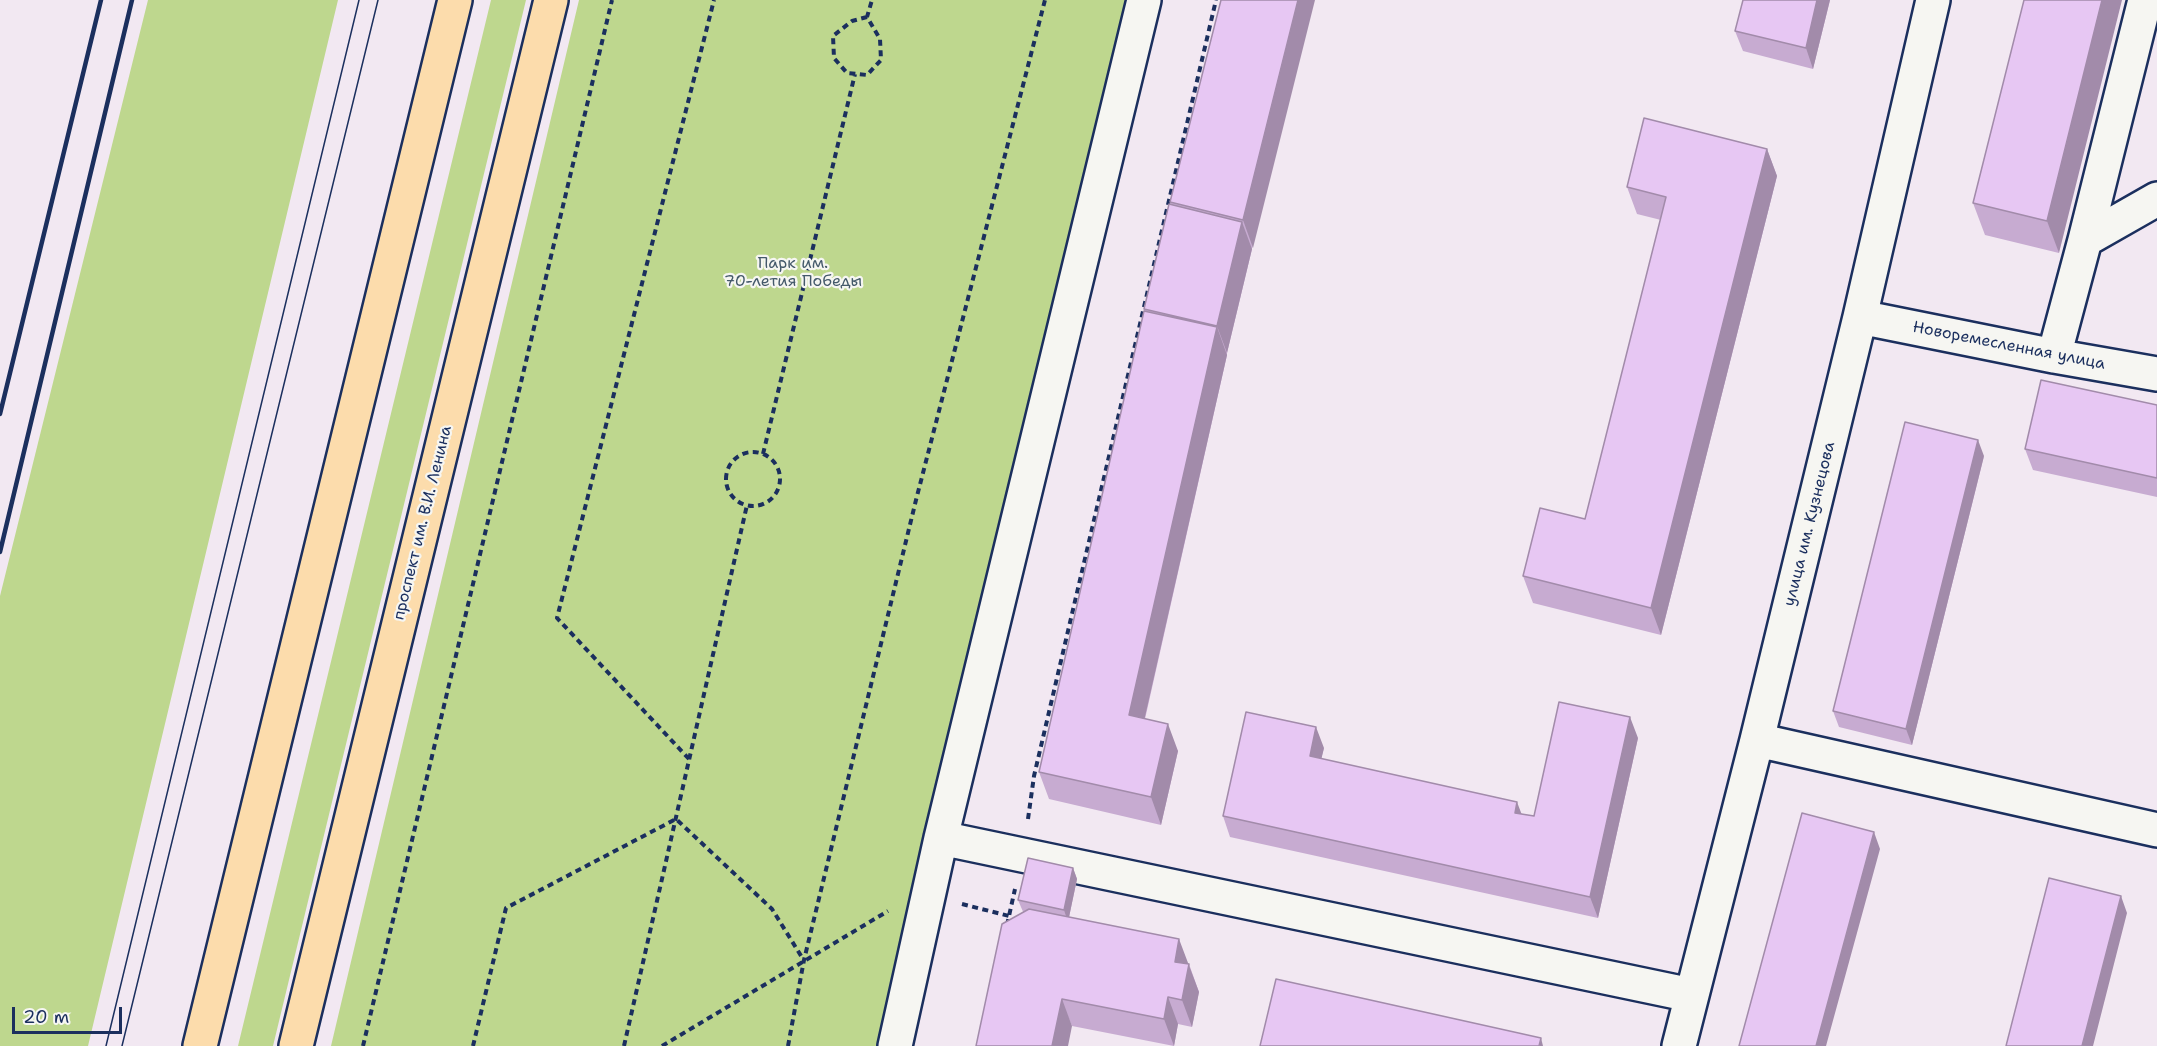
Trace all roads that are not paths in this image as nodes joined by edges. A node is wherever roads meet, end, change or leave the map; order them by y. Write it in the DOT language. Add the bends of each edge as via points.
graph roads {
  1 [pos="455,0"];
  2 [pos="551,0"];
  3 [pos="1144,0"];
  4 [pos="1933,0"];
  5 [pos="2145,0"];
  6 [pos="2157,199"];
  7 [pos="2085,240"];
  8 [pos="1860,317"];
  9 [pos="2054,356"];
  10 [pos="2157,374"];
  11 [pos="1757,740"];
  12 [pos="2157,830"];
  13 [pos="941,838"];
  14 [pos="1691,996"];
  15 [pos="200,1046"];
  16 [pos="296,1046"];
  17 [pos="895,1046"];
  18 [pos="1679,1046"];
  1 -- 15 [label="main road"];
  2 -- 16 [label="main road, проспект им. В.И. Ленина"];
  3 -- 13 [label="street"];
  4 -- 8 [label="street, улица им. Кузнецова"];
  5 -- 7 [label="street"];
  6 -- 7 [label="street"];
  7 -- 9 [label="street"];
  8 -- 9 [label="street, Новоремесленная улица"];
  8 -- 11 [label="street, улица им. Кузнецова"];
  9 -- 10 [label="street, Новоремесленная улица"];
  11 -- 12 [label="street"];
  11 -- 14 [label="street, улица им. Кузнецова"];
  13 -- 14 [label="street"];
  13 -- 17 [label="street"];
  14 -- 18 [label="street, улица им. Кузнецова"];
}
